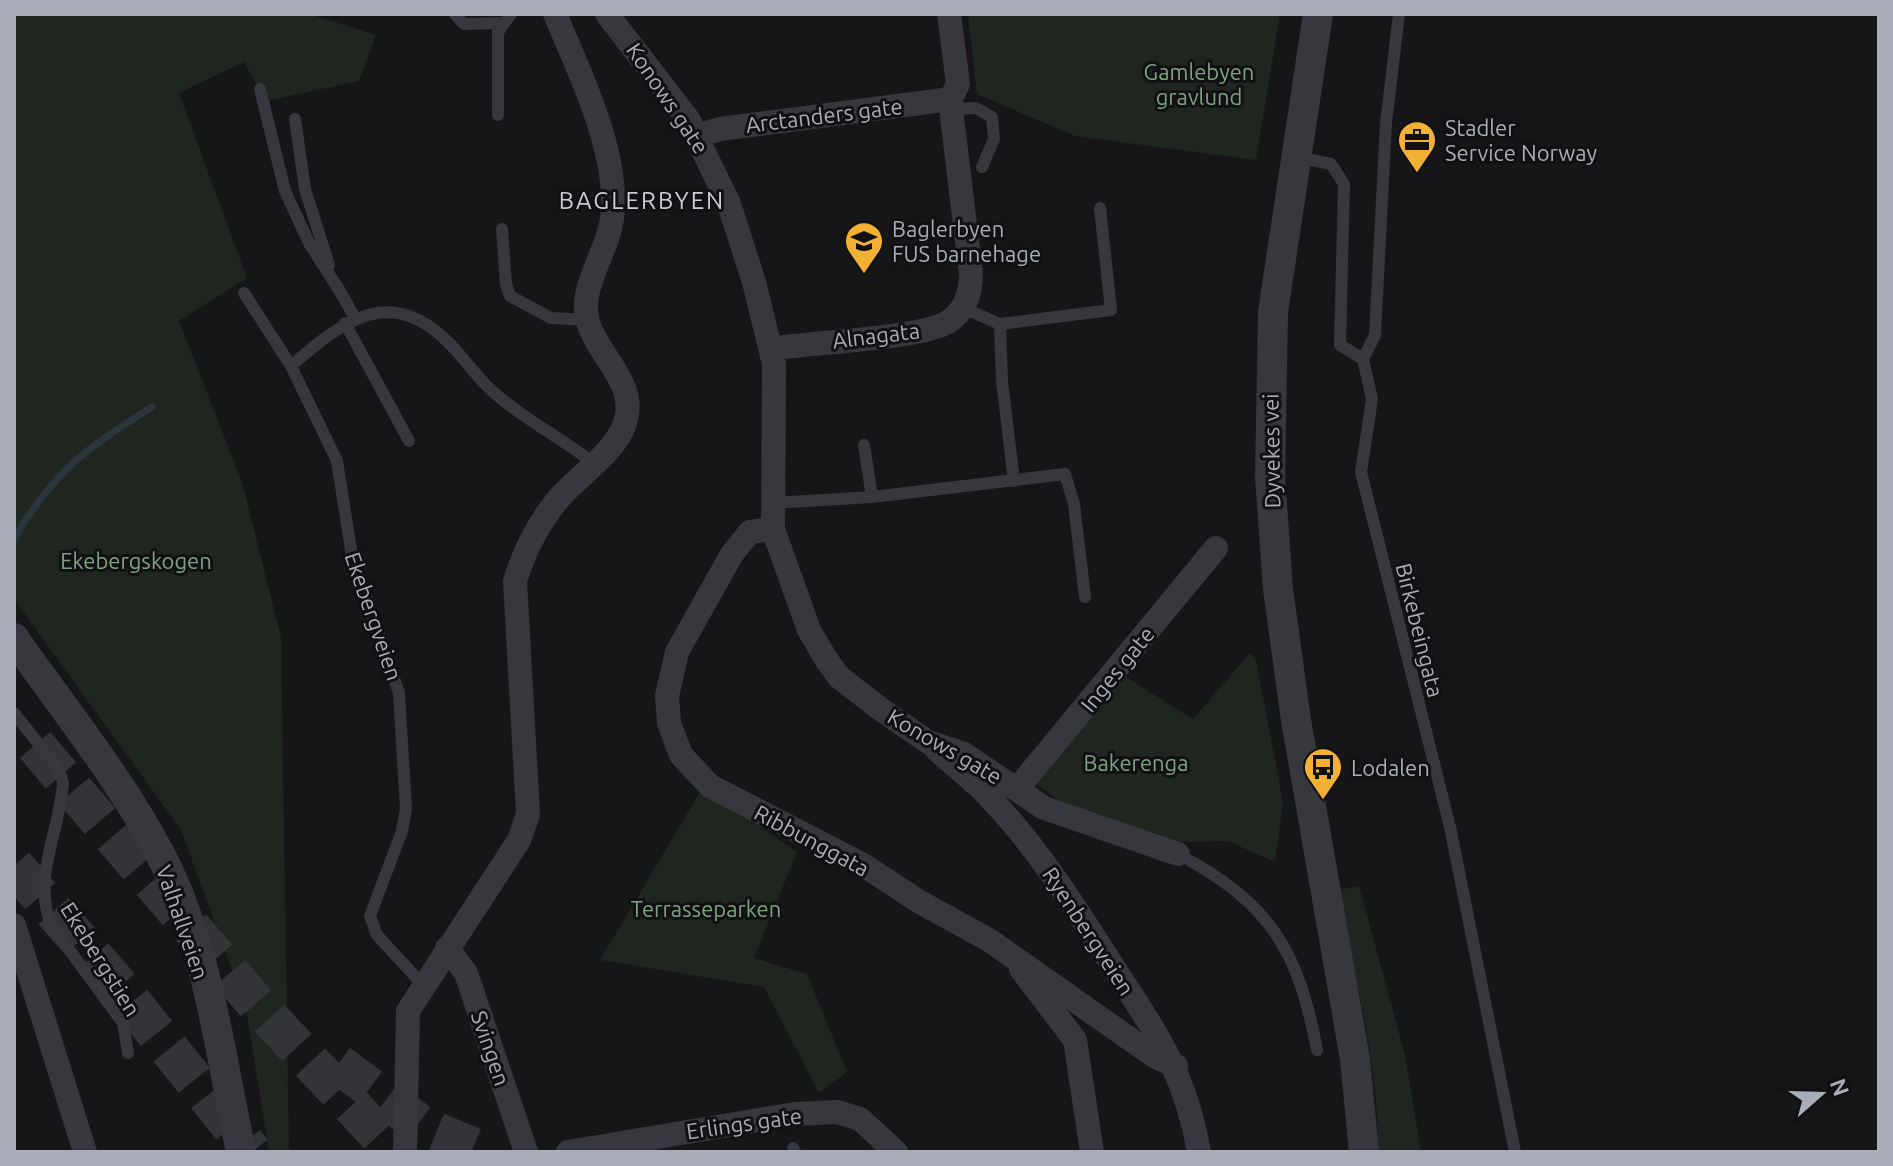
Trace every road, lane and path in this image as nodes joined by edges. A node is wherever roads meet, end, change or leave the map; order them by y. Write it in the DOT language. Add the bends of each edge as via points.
graph roads {
  1 [pos="455,14"];
  2 [pos="555,14"];
  3 [pos="607,14"];
  4 [pos="949,14"];
  5 [pos="1318,14"];
  6 [pos="1399,14"];
  7 [pos="506,18"];
  8 [pos="260,89"];
  9 [pos="951,104"];
  10 [pos="498,115"];
  11 [pos="295,119"];
  12 [pos="698,136"];
  13 [pos="1296,157"];
  14 [pos="982,167"];
  15 [pos="1100,208"];
  16 [pos="502,229"];
  17 [pos="339,290"];
  18 [pos="244,293"];
  19 [pos="963,308"];
  20 [pos="350,320"];
  21 [pos="588,320"];
  22 [pos="1000,324"];
  23 [pos="771,349"];
  24 [pos="1363,359"];
  25 [pos="291,366"];
  26 [pos="409,441"];
  27 [pos="864,445"];
  28 [pos="593,463"];
  29 [pos="1014,481"];
  30 [pos="872,497"];
  31 [pos="773,503"];
  32 [pos="773,529"];
  33 [pos="1216,548"];
  34 [pos="1085,597"];
  35 [pos="14,638"];
  36 [pos="14,713"];
  37 [pos="928,742"];
  38 [pos="1017,789"];
  39 [pos="1178,854"];
  40 [pos="14,925"];
  41 [pos="447,948"];
  42 [pos="1014,957"];
  43 [pos="423,985"];
  44 [pos="1317,1050"];
  45 [pos="128,1053"];
  46 [pos="1176,1066"];
  47 [pos="85,1152"];
  48 [pos="241,1152"];
  49 [pos="405,1152"];
  50 [pos="526,1152"];
  51 [pos="568,1152"];
  52 [pos="896,1152"];
  53 [pos="1092,1152"];
  54 [pos="1199,1152"];
  55 [pos="1364,1152"];
  56 [pos="1515,1152"];
  1 -- 7 [label="lane" via="464,24"];
  2 -- 21 [label="street" via="598,116 613,212 587,304"];
  3 -- 12 [label="street, Konows gate"];
  4 -- 9 [label="street" via="958,84"];
  5 -- 13 [label="street, Dyvekes vei"];
  6 -- 24 [label="lane" via="1386,123 1375,335"];
  7 -- 10 [label="lane" via="497,43"];
  8 -- 17 [label="lane" via="285,191"];
  9 -- 12 [label="street, Arctanders gate" via="720,129"];
  9 -- 14 [label="lane" via="992,117 994,139"];
  9 -- 19 [label="street" via="971,274"];
  11 -- 17 [label="lane" via="305,189"];
  12 -- 23 [label="street, Konows gate" via="729,204"];
  13 -- 24 [label="lane, Birkebeingata" via="1331,164 1341,176 1340,345"];
  13 -- 55 [label="street, Dyvekes vei" via="1273,312 1270,476 1284,637 1355,1059"];
  15 -- 22 [label="lane" via="1111,310"];
  16 -- 21 [label="lane" via="510,296 551,318"];
  17 -- 20 [label="lane"];
  18 -- 25 [label="lane, Ekebergveien"];
  19 -- 22 [label="lane"];
  19 -- 23 [label="street, Alnagata" via="947,323 929,329"];
  20 -- 25 [label="lane"];
  20 -- 26 [label="lane"];
  20 -- 28 [label="lane" via="384,311 426,324 496,396"];
  21 -- 28 [label="street" via="625,388 628,404 619,435"];
  22 -- 29 [label="lane"];
  23 -- 31 [label="street, Konows gate"];
  24 -- 56 [label="lane, Birkebeingata" via="1372,399 1361,472 1450,827"];
  25 -- 43 [label="lane, Ekebergveien" via="337,461 352,556 399,693 406,809 370,916 377,935"];
  27 -- 30 [label="lane"];
  28 -- 41 [label="street" via="541,522 515,581 528,814 519,840"];
  29 -- 30 [label="lane"];
  29 -- 34 [label="lane" via="1065,474 1074,504"];
  30 -- 31 [label="lane"];
  31 -- 32 [label="street, Konows gate"];
  32 -- 37 [label="street, Konows gate" via="809,630 826,659 856,692"];
  32 -- 42 [label="street, Ribbunggata" via="750,532 732,554 677,652 667,696 669,723 681,755 710,786 865,866"];
  33 -- 38 [label="street, Inges gate"];
  35 -- 48 [label="street, Valhallveien" via="137,817 173,882 203,977"];
  36 -- 45 [label="lane, Ekebergstien" via="58,768 63,782 42,890 46,911 123,1023"];
  37 -- 38 [label="street, Konows gate" via="964,754"];
  37 -- 46 [label="street, Ryenbergveien" via="988,795 1042,859"];
  38 -- 39 [label="street, Konows gate" via="1063,817"];
  39 -- 44 [label="lane, Konows gate" via="1218,875 1270,922 1297,967"];
  40 -- 47 [label="street"];
  41 -- 43 [label="street"];
  41 -- 50 [label="street, Svingen" via="471,971"];
  42 -- 46 [label="street, Ribbunggata"];
  42 -- 53 [label="street" via="1075,1040"];
  43 -- 49 [label="street" via="408,1011 405,1034"];
  46 -- 54 [label="street, Ryenbergveien"];
  51 -- 52 [label="street, Erlings gate" via="795,1114 837,1112 871,1126"];
}
